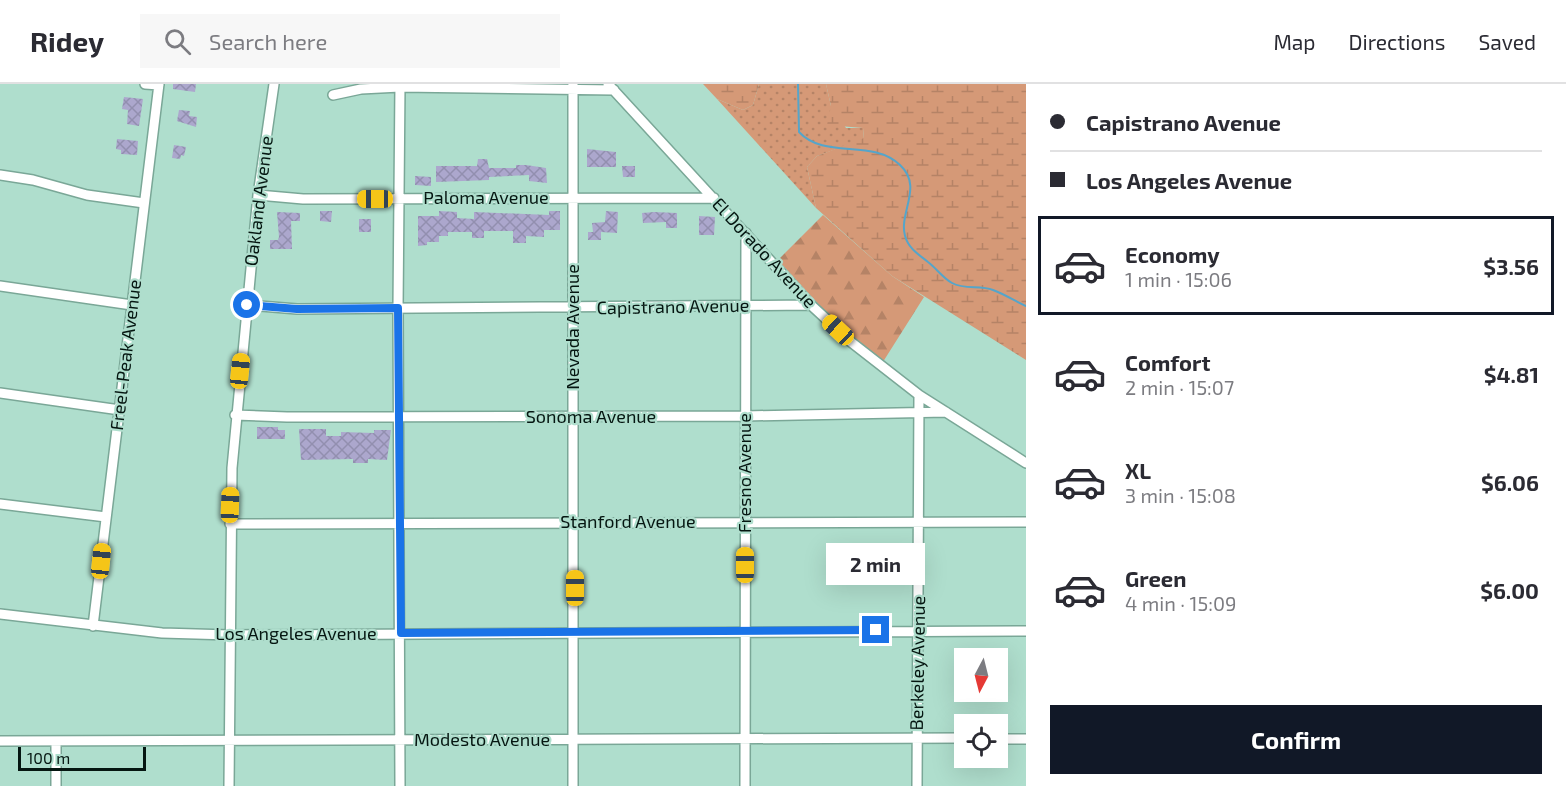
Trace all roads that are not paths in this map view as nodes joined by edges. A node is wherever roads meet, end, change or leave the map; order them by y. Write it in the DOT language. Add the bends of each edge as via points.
graph roads {
  1 [pos="146,84"];
  2 [pos="159,84"];
  3 [pos="274,84"];
  4 [pos="400,85"];
  5 [pos="573,87"];
  6 [pos="611,87"];
  7 [pos="333,95"];
  8 [pos="0,175"];
  9 [pos="258,195"];
  10 [pos="399,198"];
  11 [pos="573,198"];
  12 [pos="714,198"];
  13 [pos="144,203"];
  14 [pos="746,233"];
  15 [pos="0,286"];
  16 [pos="132,305"];
  17 [pos="247,305"];
  18 [pos="746,305"];
  19 [pos="812,305"];
  20 [pos="398,308"];
  21 [pos="574,308"];
  22 [pos="0,393"];
  23 [pos="919,395"];
  24 [pos="120,410"];
  25 [pos="946,412"];
  26 [pos="919,413"];
  27 [pos="235,415"];
  28 [pos="746,416"];
  29 [pos="399,417"];
  30 [pos="574,417"];
  31 [pos="1026,463"];
  32 [pos="0,504"];
  33 [pos="106,517"];
  34 [pos="745,521"];
  35 [pos="920,522"];
  36 [pos="1026,522"];
  37 [pos="399,523"];
  38 [pos="575,523"];
  39 [pos="230,524"];
  40 [pos="0,614"];
  41 [pos="93,626"];
  42 [pos="919,630"];
  43 [pos="745,631"];
  44 [pos="1026,631"];
  45 [pos="574,632"];
  46 [pos="401,633"];
  47 [pos="230,635"];
  48 [pos="745,738"];
  49 [pos="916,738"];
  50 [pos="954,738"];
  51 [pos="1008,738"];
  52 [pos="1026,739"];
  53 [pos="231,740"];
  54 [pos="400,740"];
  55 [pos="0,741"];
  56 [pos="56,741"];
  57 [pos="573,741"];
  58 [pos="56,786"];
  59 [pos="229,786"];
  60 [pos="400,786"];
  61 [pos="573,786"];
  62 [pos="745,786"];
  63 [pos="917,786"];
  1 -- 2 [label="street"];
  2 -- 13 [label="street, Freel-Peak Avenue"];
  3 -- 9 [label="street, Oakland Avenue"];
  4 -- 5 [label="street"];
  4 -- 7 [label="street"];
  4 -- 10 [label="street"];
  5 -- 6 [label="street"];
  5 -- 11 [label="street, Nevada Avenue"];
  6 -- 12 [label="street, El Dorado Avenue"];
  8 -- 13 [label="street" via="87,195"];
  9 -- 10 [label="street, Paloma Avenue" via="303,199"];
  9 -- 17 [label="street, Oakland Avenue"];
  10 -- 11 [label="street, Paloma Avenue"];
  10 -- 20 [label="street"];
  11 -- 12 [label="street, Paloma Avenue"];
  11 -- 21 [label="street, Nevada Avenue"];
  12 -- 14 [label="street, El Dorado Avenue"];
  13 -- 16 [label="street, Freel-Peak Avenue"];
  14 -- 18 [label="street, Fresno Avenue"];
  14 -- 19 [label="street, El Dorado Avenue"];
  15 -- 16 [label="street"];
  16 -- 24 [label="street, Freel-Peak Avenue"];
  17 -- 20 [label="street, Capistrano Avenue" via="297,309"];
  17 -- 27 [label="street, Oakland Avenue"];
  18 -- 19 [label="street, Capistrano Avenue"];
  18 -- 21 [label="street, Capistrano Avenue"];
  18 -- 28 [label="street, Fresno Avenue"];
  19 -- 23 [label="street, El Dorado Avenue"];
  20 -- 21 [label="street, Capistrano Avenue"];
  20 -- 29 [label="street"];
  21 -- 30 [label="street, Nevada Avenue"];
  22 -- 24 [label="street"];
  23 -- 25 [label="street, El Dorado Avenue"];
  23 -- 26 [label="street, Berkeley Avenue"];
  24 -- 33 [label="street, Freel-Peak Avenue"];
  25 -- 26 [label="street, Sonoma Avenue"];
  25 -- 31 [label="street, El Dorado Avenue"];
  26 -- 28 [label="street, Sonoma Avenue"];
  26 -- 35 [label="street, Berkeley Avenue"];
  27 -- 29 [label="street, Sonoma Avenue"];
  27 -- 39 [label="street, Oakland Avenue"];
  28 -- 30 [label="street, Sonoma Avenue"];
  28 -- 34 [label="street, Fresno Avenue"];
  29 -- 30 [label="street, Sonoma Avenue"];
  29 -- 37 [label="street"];
  30 -- 38 [label="street, Nevada Avenue"];
  32 -- 33 [label="street"];
  33 -- 41 [label="street, Freel-Peak Avenue"];
  34 -- 35 [label="street, Stanford Avenue"];
  34 -- 38 [label="street, Stanford Avenue"];
  34 -- 43 [label="street, Fresno Avenue"];
  35 -- 36 [label="street, Stanford Avenue"];
  35 -- 42 [label="street, Berkeley Avenue"];
  37 -- 38 [label="street, Stanford Avenue"];
  37 -- 39 [label="street, Stanford Avenue"];
  37 -- 46 [label="street"];
  38 -- 45 [label="street, Nevada Avenue"];
  39 -- 47 [label="street, Oakland Avenue"];
  40 -- 41 [label="street, Los Angeles Avenue"];
  41 -- 47 [label="street, Los Angeles Avenue"];
  42 -- 43 [label="street, Los Angeles Avenue"];
  42 -- 44 [label="street, Los Angeles Avenue"];
  42 -- 49 [label="street, Berkeley Avenue"];
  43 -- 45 [label="street, Los Angeles Avenue"];
  43 -- 48 [label="street, Fresno Avenue"];
  45 -- 46 [label="street, Los Angeles Avenue"];
  45 -- 57 [label="street, Nevada Avenue"];
  46 -- 47 [label="street, Los Angeles Avenue"];
  46 -- 54 [label="street"];
  47 -- 53 [label="street, Oakland Avenue"];
  48 -- 49 [label="street, Modesto Avenue"];
  48 -- 57 [label="street, Modesto Avenue"];
  48 -- 62 [label="street, Fresno Avenue"];
  49 -- 50 [label="street, Modesto Avenue"];
  49 -- 63 [label="street, Berkeley Avenue"];
  51 -- 52 [label="street"];
  53 -- 54 [label="street, Modesto Avenue"];
  53 -- 56 [label="street, Modesto Avenue"];
  53 -- 59 [label="street, Oakland Avenue"];
  54 -- 57 [label="street, Modesto Avenue"];
  54 -- 60 [label="street"];
  55 -- 56 [label="street, Modesto Avenue"];
  56 -- 58 [label="street"];
  57 -- 61 [label="street, Nevada Avenue"];
}
